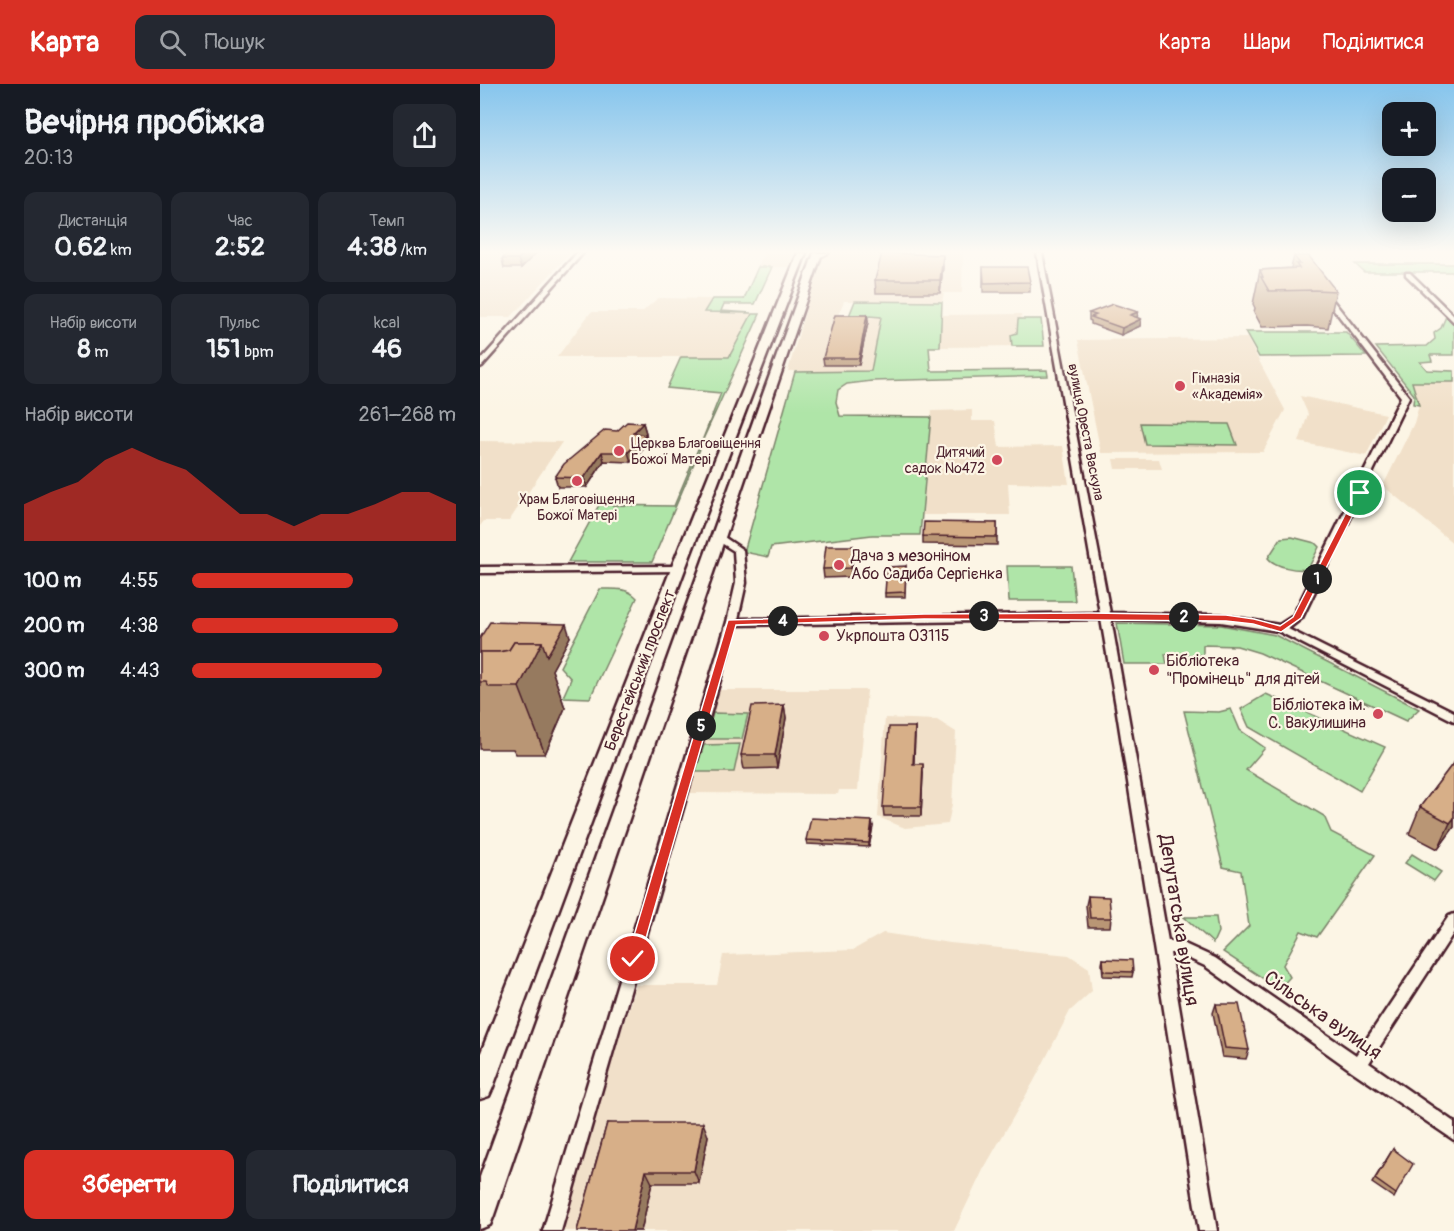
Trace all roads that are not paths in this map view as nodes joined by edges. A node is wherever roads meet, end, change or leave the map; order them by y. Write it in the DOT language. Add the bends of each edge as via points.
graph roads {
  1 [pos="532,307"];
  2 [pos="793,307"];
  3 [pos="798,307"];
  4 [pos="1049,307"];
  5 [pos="1335,307"];
  6 [pos="1441,307"];
  7 [pos="1454,320"];
  8 [pos="480,365"];
  9 [pos="718,537"];
  10 [pos="678,569"];
  11 [pos="480,570"];
  12 [pos="1107,616"];
  13 [pos="732,622"];
  14 [pos="1281,630"];
  15 [pos="1454,717"];
  16 [pos="1454,920"];
  17 [pos="1162,947"];
  18 [pos="1358,1066"];
  19 [pos="480,1088"];
  20 [pos="1454,1132"];
  21 [pos="480,1215"];
  22 [pos="552,1231"];
  23 [pos="1208,1231"];
  1 -- 8 [label="street"];
  2 -- 10 [label="main road, Берестейський проспект"];
  3 -- 9 [label="main road, Берестейський проспект"];
  4 -- 12 [label="street, вулиця Ореста Васкула"];
  5 -- 14 [label="street" via="1405,397 1297,618"];
  6 -- 7 [label="street"];
  9 -- 13 [label="street" via="738,550 741,583"];
  9 -- 21 [label="main road, Берестейський проспект"];
  10 -- 11 [label="street"];
  10 -- 19 [label="main road, Берестейський проспект"];
  12 -- 13 [label="street"];
  12 -- 14 [label="street" via="1226,618 1254,621"];
  12 -- 17 [label="street, Депутатська вулиця"];
  13 -- 22 [label="street"];
  14 -- 15 [label="street"];
  16 -- 18 [label="street"];
  17 -- 18 [label="street, Сільська вулиця" via="1178,947 1210,962"];
  17 -- 23 [label="street, Депутатська вулиця"];
  18 -- 20 [label="street, Сільська вулиця"];
}
